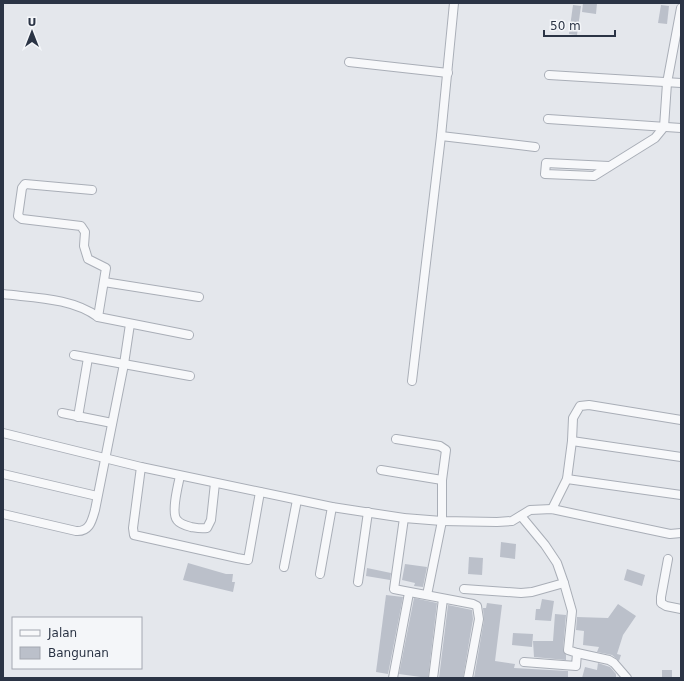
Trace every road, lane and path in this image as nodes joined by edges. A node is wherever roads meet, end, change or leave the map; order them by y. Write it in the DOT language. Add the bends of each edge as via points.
graph roads {
  1 [pos="454,3"];
  2 [pos="681,8"];
  3 [pos="349,62"];
  4 [pos="448,72"];
  5 [pos="549,75"];
  6 [pos="667,83"];
  7 [pos="681,83"];
  8 [pos="548,119"];
  9 [pos="664,127"];
  10 [pos="681,128"];
  11 [pos="441,136"];
  12 [pos="535,147"];
  13 [pos="609,166"];
  14 [pos="92,190"];
  15 [pos="104,282"];
  16 [pos="3,294"];
  17 [pos="199,297"];
  18 [pos="98,317"];
  19 [pos="130,324"];
  20 [pos="189,335"];
  21 [pos="74,355"];
  22 [pos="88,358"];
  23 [pos="124,364"];
  24 [pos="190,376"];
  25 [pos="412,381"];
  26 [pos="62,413"];
  27 [pos="78,417"];
  28 [pos="681,420"];
  29 [pos="112,423"];
  30 [pos="3,433"];
  31 [pos="396,439"];
  32 [pos="572,441"];
  33 [pos="681,457"];
  34 [pos="105,458"];
  35 [pos="142,467"];
  36 [pos="381,470"];
  37 [pos="3,474"];
  38 [pos="180,476"];
  39 [pos="567,479"];
  40 [pos="442,480"];
  41 [pos="215,483"];
  42 [pos="260,492"];
  43 [pos="681,495"];
  44 [pos="97,496"];
  45 [pos="297,500"];
  46 [pos="332,507"];
  47 [pos="552,509"];
  48 [pos="368,512"];
  49 [pos="3,514"];
  50 [pos="521,516"];
  51 [pos="404,518"];
  52 [pos="442,521"];
  53 [pos="681,533"];
  54 [pos="668,559"];
  55 [pos="284,567"];
  56 [pos="320,574"];
  57 [pos="358,582"];
  58 [pos="564,583"];
  59 [pos="464,589"];
  60 [pos="409,593"];
  61 [pos="427,596"];
  62 [pos="443,599"];
  63 [pos="681,609"];
  64 [pos="577,653"];
  65 [pos="524,662"];
  66 [pos="394,678"];
  67 [pos="433,678"];
  68 [pos="468,678"];
  69 [pos="627,678"];
  1 -- 4 [label="street"];
  2 -- 6 [label="street"];
  3 -- 4 [label="street"];
  4 -- 11 [label="street"];
  5 -- 6 [label="street"];
  6 -- 7 [label="street"];
  6 -- 9 [label="street"];
  8 -- 9 [label="street"];
  9 -- 10 [label="street"];
  9 -- 13 [label="street" via="655,138"];
  11 -- 12 [label="street"];
  11 -- 25 [label="street"];
  13 -- 13 [label="street" via="594,176 545,174 546,163"];
  14 -- 15 [label="street" via="25,184 22,188 18,216 22,219 81,226 85,232 84,246 88,259 106,268"];
  15 -- 17 [label="street"];
  15 -- 18 [label="street"];
  16 -- 18 [label="street" via="68,303"];
  18 -- 19 [label="street"];
  19 -- 20 [label="street"];
  19 -- 23 [label="street"];
  21 -- 22 [label="street"];
  22 -- 23 [label="street"];
  22 -- 27 [label="street"];
  23 -- 24 [label="street"];
  23 -- 29 [label="street"];
  26 -- 27 [label="street"];
  27 -- 29 [label="street"];
  28 -- 32 [label="street" via="589,405 580,406 574,414"];
  29 -- 34 [label="street"];
  30 -- 34 [label="street"];
  31 -- 40 [label="street" via="445,448"];
  32 -- 33 [label="street"];
  32 -- 39 [label="street"];
  34 -- 35 [label="street"];
  34 -- 44 [label="street"];
  35 -- 38 [label="street"];
  35 -- 42 [label="street" via="134,535 237,558 248,560"];
  36 -- 40 [label="street"];
  37 -- 44 [label="street"];
  38 -- 41 [label="street"];
  38 -- 41 [label="street" via="175,518 187,526 201,529 207,528 211,520"];
  39 -- 43 [label="street"];
  39 -- 47 [label="street"];
  40 -- 52 [label="street"];
  41 -- 42 [label="street"];
  42 -- 45 [label="street"];
  44 -- 49 [label="street" via="91,523 82,531"];
  45 -- 46 [label="street"];
  45 -- 55 [label="street"];
  46 -- 48 [label="street"];
  46 -- 56 [label="street"];
  47 -- 50 [label="street" via="530,510"];
  47 -- 53 [label="street" via="670,534"];
  48 -- 51 [label="street"];
  48 -- 57 [label="street"];
  50 -- 52 [label="street" via="512,521"];
  50 -- 58 [label="street" via="557,562"];
  51 -- 52 [label="street"];
  51 -- 60 [label="street" via="394,589"];
  52 -- 61 [label="street"];
  54 -- 63 [label="street" via="662,603"];
  58 -- 59 [label="street" via="521,593"];
  58 -- 64 [label="street" via="572,611 568,650"];
  60 -- 61 [label="street"];
  60 -- 66 [label="street"];
  61 -- 62 [label="street"];
  62 -- 67 [label="street"];
  62 -- 68 [label="street" via="473,604 479,611"];
  64 -- 65 [label="street" via="576,666"];
  64 -- 69 [label="street" via="609,660"];
}
